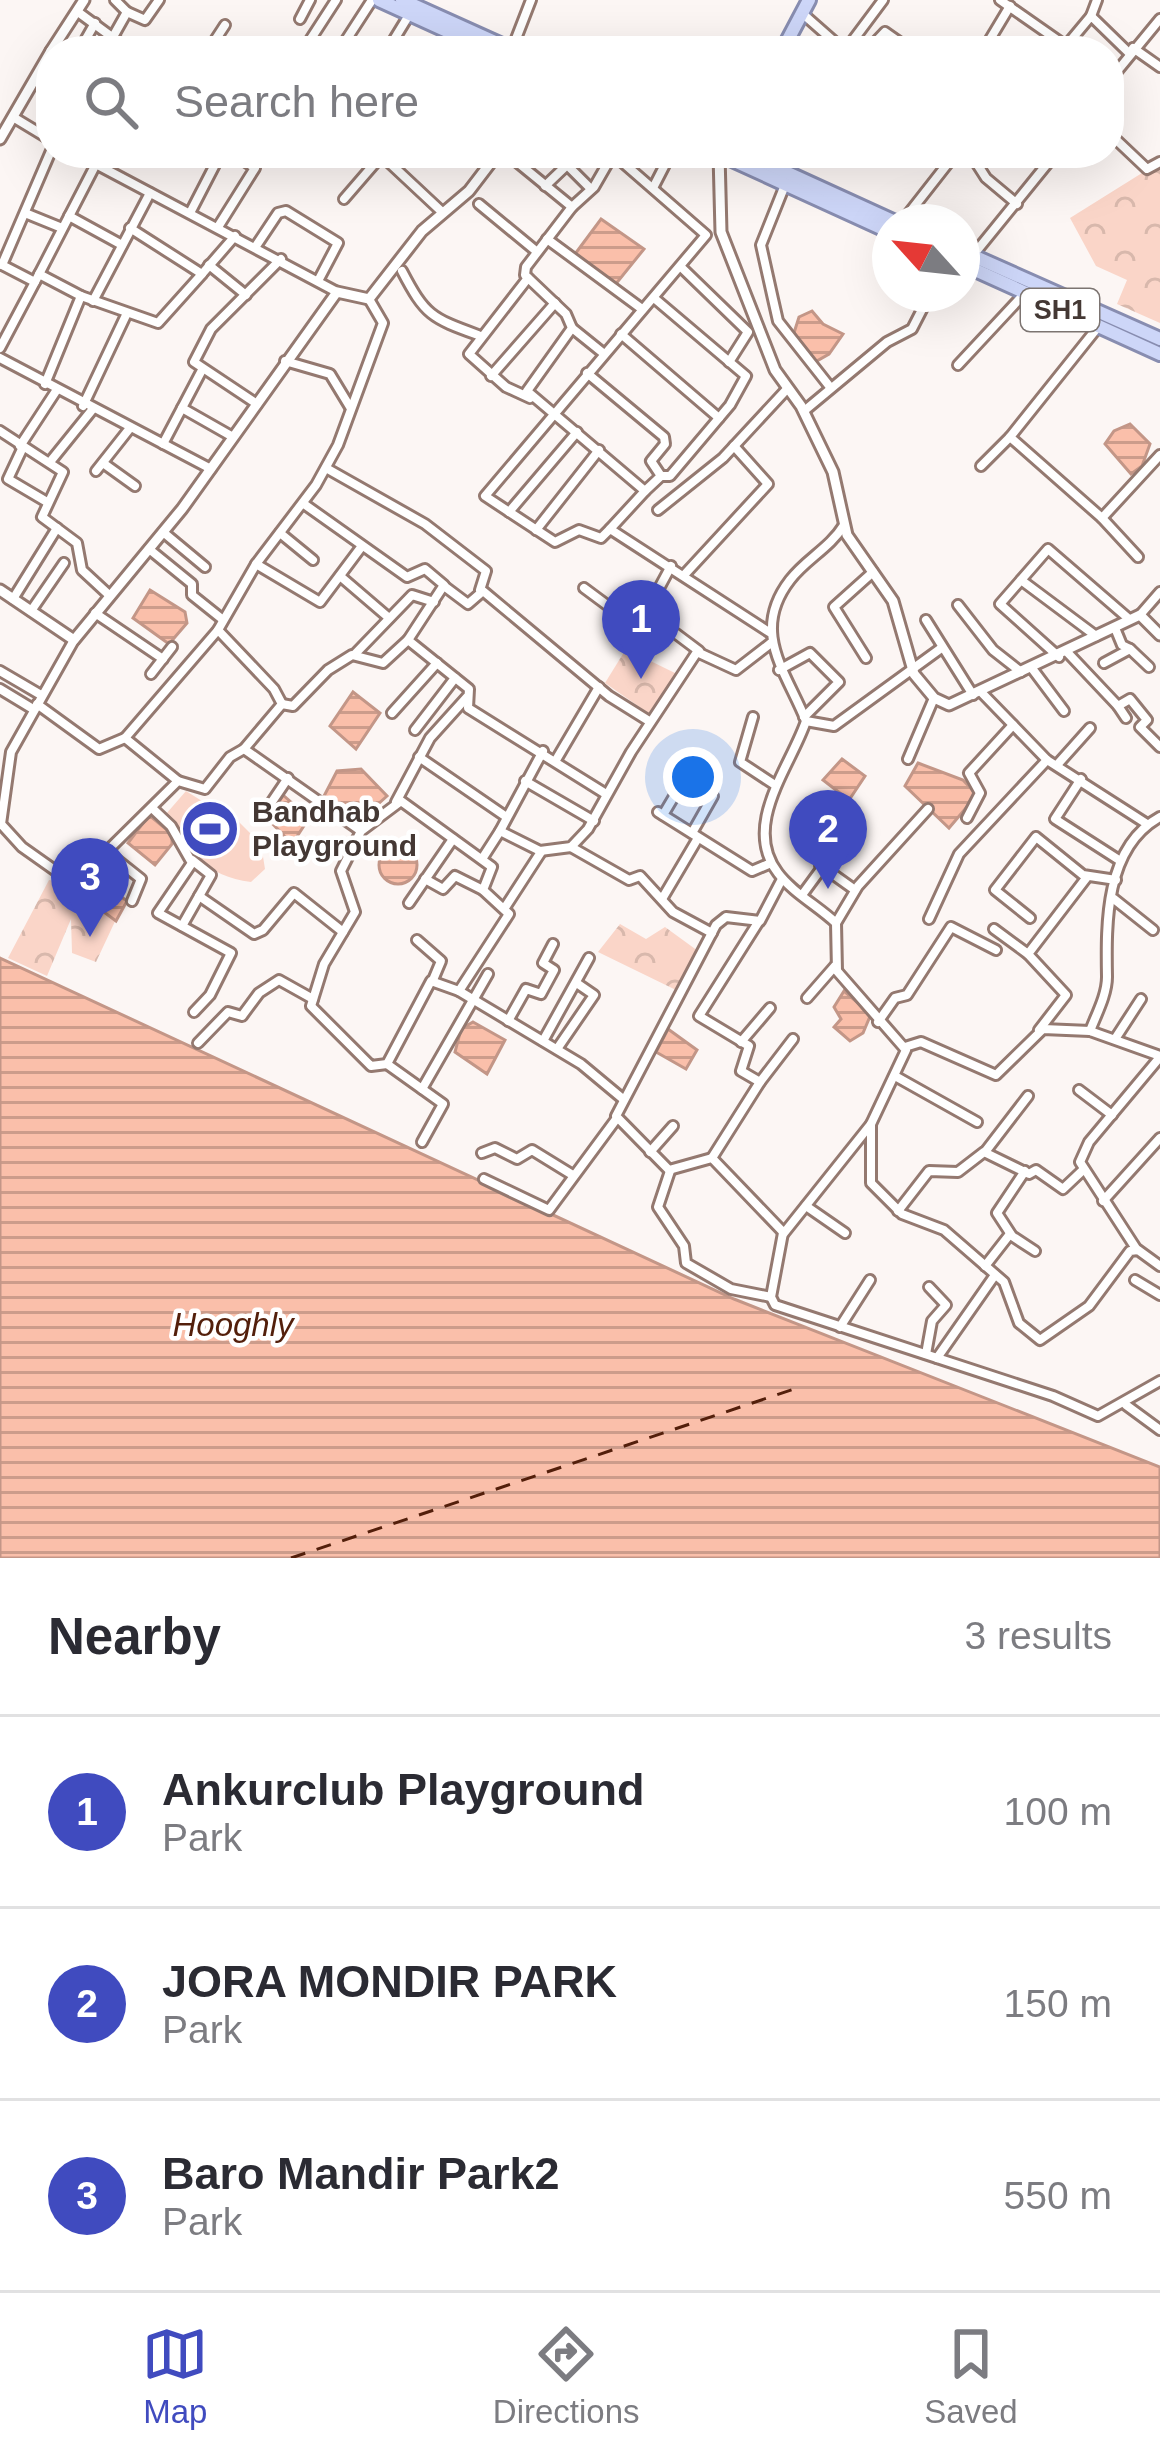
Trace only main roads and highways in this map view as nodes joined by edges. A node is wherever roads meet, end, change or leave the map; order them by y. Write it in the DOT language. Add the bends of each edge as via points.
graph roads {
  1 [pos="376,0"];
  2 [pos="402,0"];
  3 [pos="804,4"];
  4 [pos="445,36"];
  5 [pos="482,36"];
  6 [pos="783,36"];
  7 [pos="789,36"];
  8 [pos="749,168"];
  9 [pos="777,168"];
  10 [pos="872,210"];
  11 [pos="872,224"];
  12 [pos="980,265"];
  13 [pos="980,268"];
  14 [pos="1160,339"];
  15 [pos="1160,354"];
  1 -- 4 [label="main road"];
  2 -- 5 [label="main road"];
  3 -- 6 [label="main road"];
  3 -- 7 [label="main road"];
  8 -- 11 [label="main road"];
  9 -- 10 [label="main road"];
  12 -- 14 [label="main road, SH1"];
  13 -- 15 [label="main road, SH1"];
}
